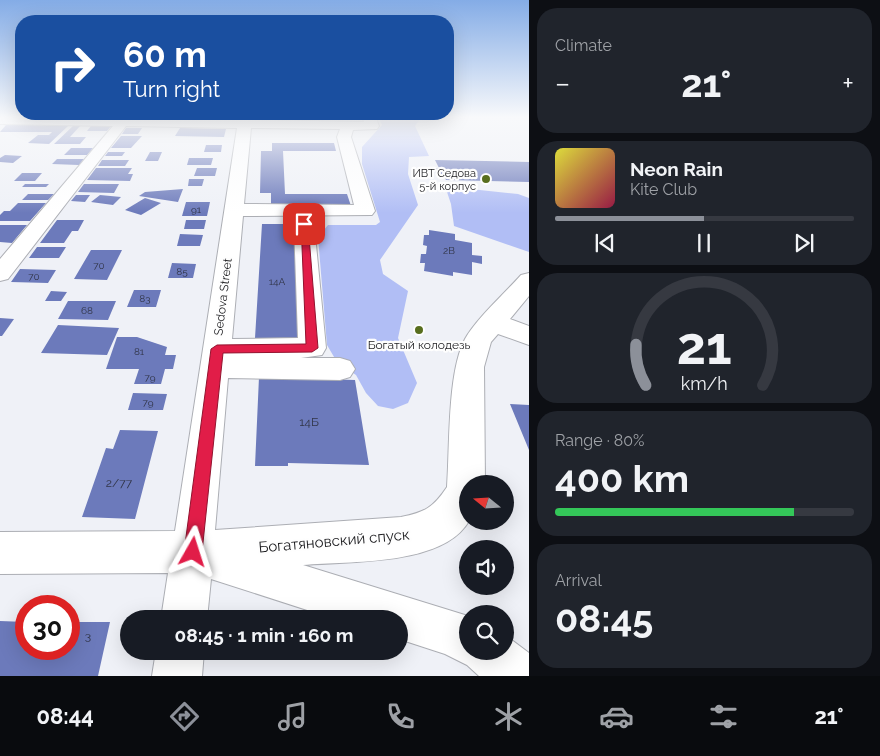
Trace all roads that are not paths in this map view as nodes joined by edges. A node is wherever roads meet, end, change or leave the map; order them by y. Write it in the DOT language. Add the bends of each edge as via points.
graph roads {
  1 [pos="100,150"];
  2 [pos="241,150"];
  3 [pos="350,150"];
  4 [pos="234,210"];
  5 [pos="304,224"];
  6 [pos="0,274"];
  7 [pos="529,280"];
  8 [pos="492,322"];
  9 [pos="529,336"];
  10 [pos="216,358"];
  11 [pos="340,369"];
  12 [pos="193,552"];
  13 [pos="0,553"];
  14 [pos="185,610"];
  15 [pos="459,636"];
  16 [pos="179,660"];
  17 [pos="498,660"];
  18 [pos="177,676"];
  19 [pos="518,676"];
  1 -- 6 [label="street"];
  2 -- 4 [label="street, Sedova Street"];
  3 -- 4 [label="street" via="365,211"];
  4 -- 10 [label="street, Sedova Street"];
  5 -- 10 [label="street" via="312,348"];
  7 -- 8 [label="street, Богатяновский спуск"];
  8 -- 9 [label="street"];
  8 -- 12 [label="street, Богатяновский спуск" via="478,340 469,367 466,492 450,516 428,531 401,537"];
  10 -- 11 [label="street"];
  10 -- 12 [label="street, Sedova Street"];
  12 -- 13 [label="street, Богатяновский спуск"];
  12 -- 14 [label="street, Sedova Street"];
  12 -- 15 [label="street, Богатяновский спуск"];
  16 -- 18 [label="street"];
  17 -- 19 [label="street"];
}
